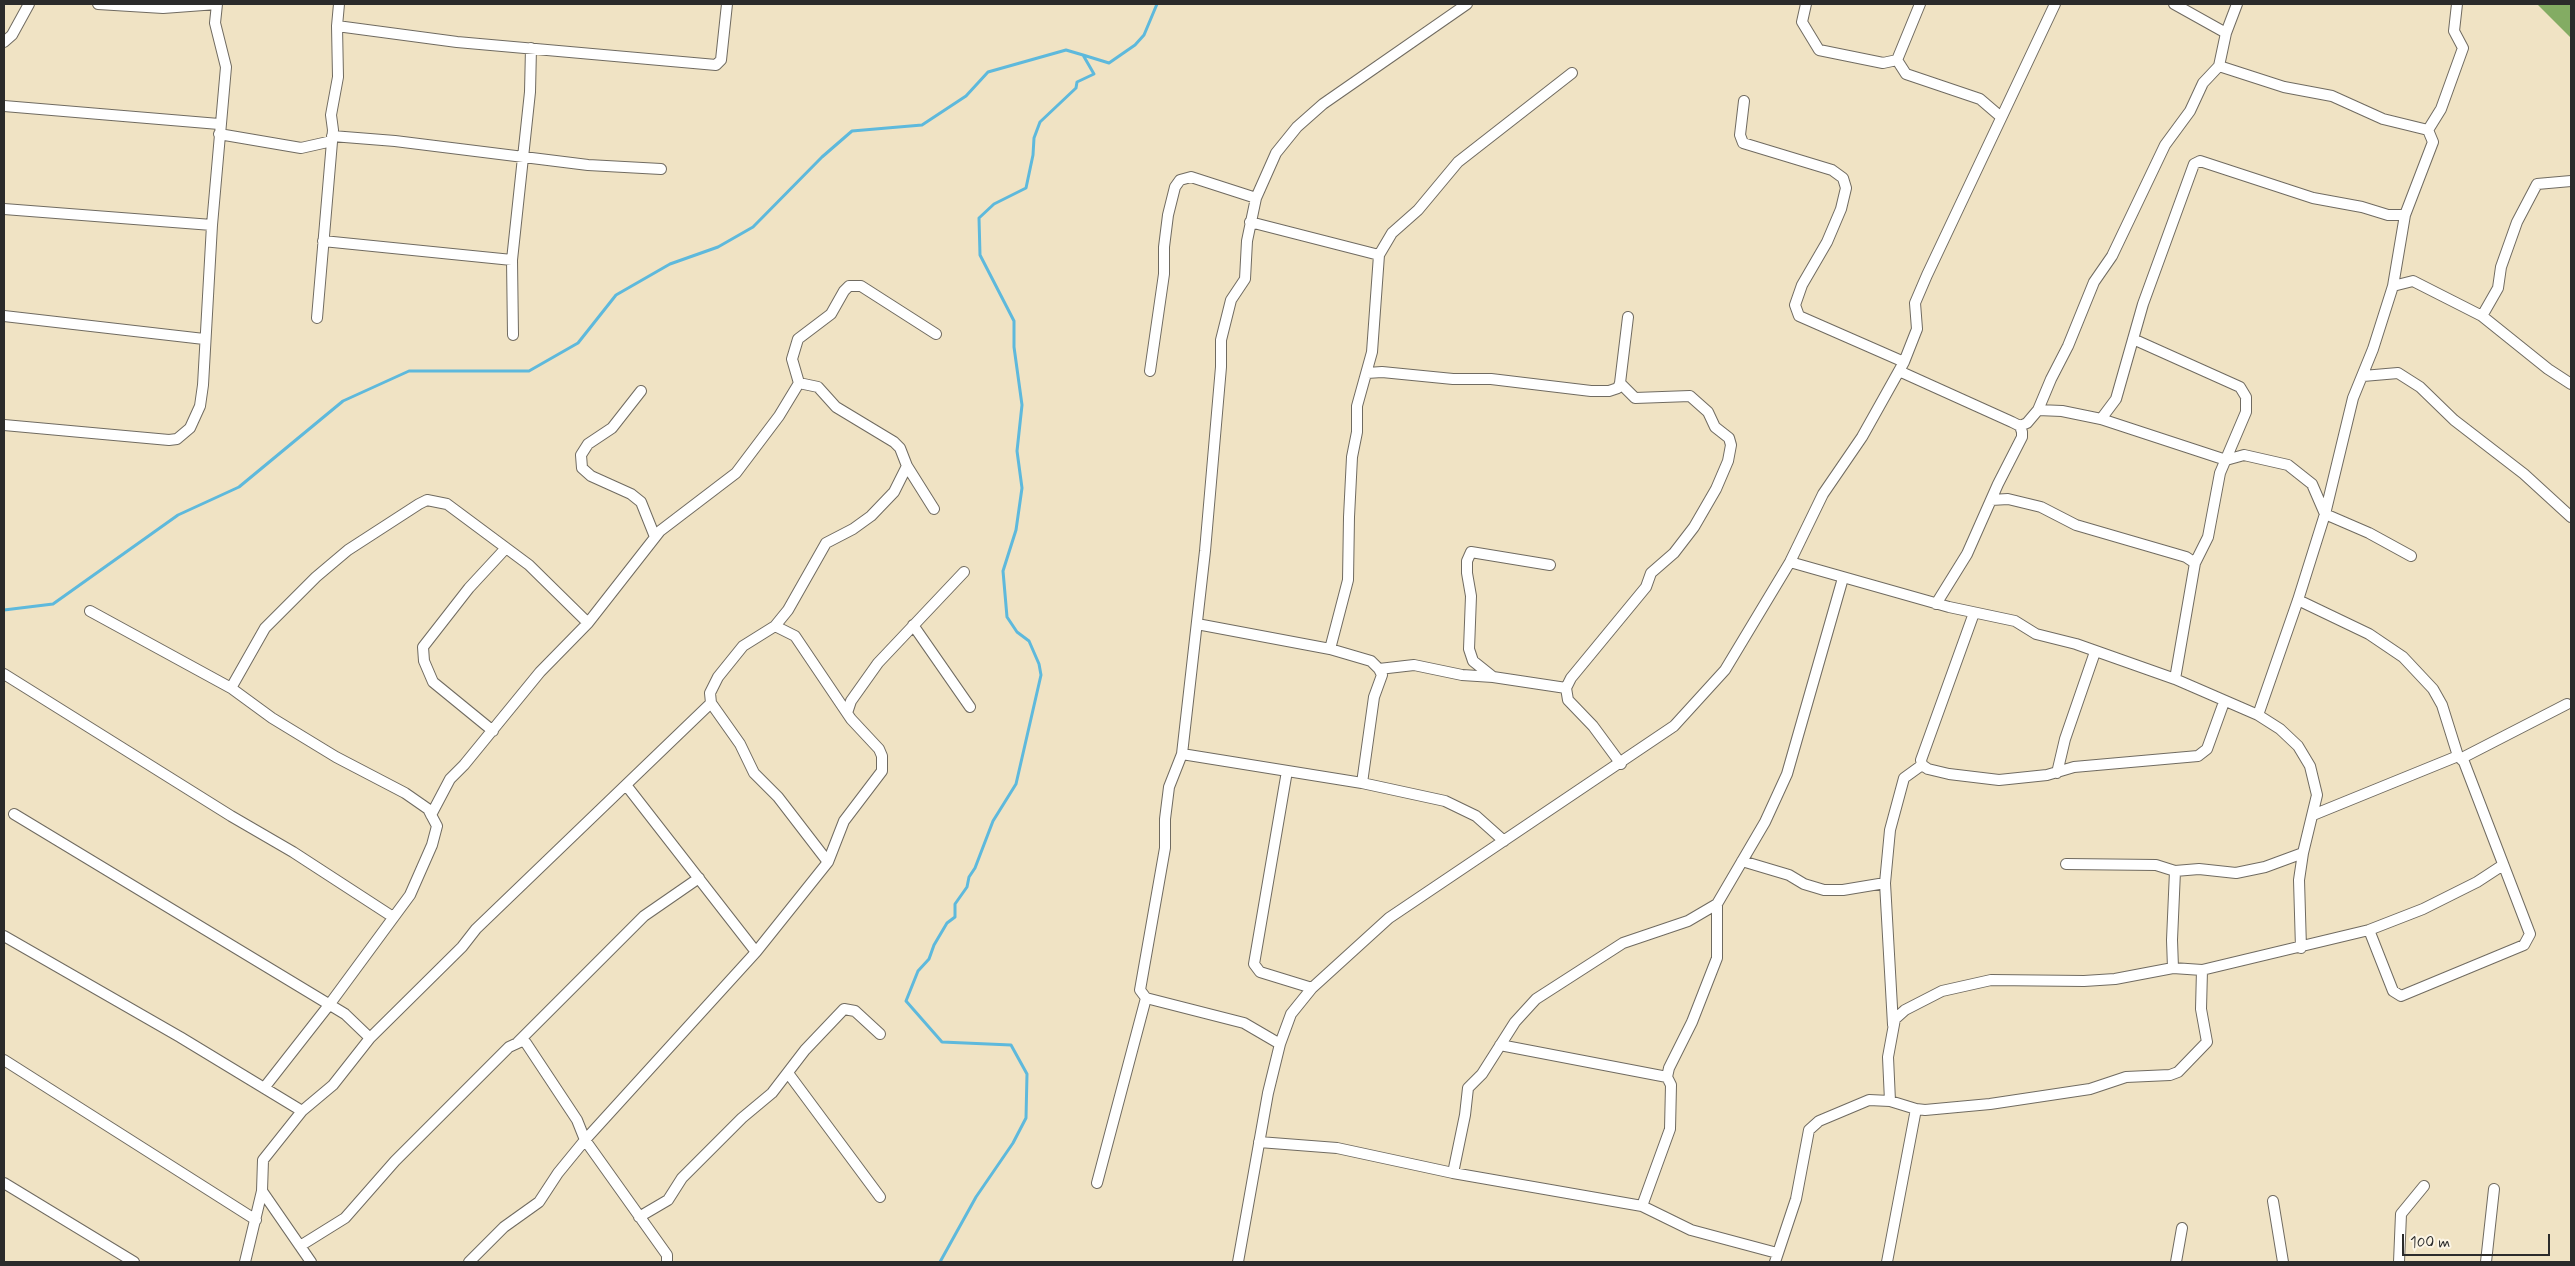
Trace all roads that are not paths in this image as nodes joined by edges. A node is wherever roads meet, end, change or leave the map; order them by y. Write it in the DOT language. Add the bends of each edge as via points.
graph roads {
  1 [pos="29,4"];
  2 [pos="98,4"];
  3 [pos="217,4"];
  4 [pos="339,4"];
  5 [pos="727,4"];
  6 [pos="1467,4"];
  7 [pos="1806,4"];
  8 [pos="1920,4"];
  9 [pos="2055,4"];
  10 [pos="2173,4"];
  11 [pos="2238,4"];
  12 [pos="2458,4"];
  13 [pos="337,26"];
  14 [pos="2226,33"];
  15 [pos="4,42"];
  16 [pos="531,48"];
  17 [pos="1897,60"];
  18 [pos="2219,66"];
  19 [pos="1572,73"];
  20 [pos="1744,101"];
  21 [pos="4,106"];
  22 [pos="2001,117"];
  23 [pos="219,129"];
  24 [pos="2428,130"];
  25 [pos="332,139"];
  26 [pos="523,157"];
  27 [pos="661,169"];
  28 [pos="2571,181"];
  29 [pos="1256,198"];
  30 [pos="4,209"];
  31 [pos="2405,215"];
  32 [pos="1250,222"];
  33 [pos="212,225"];
  34 [pos="324,241"];
  35 [pos="1379,255"];
  36 [pos="512,260"];
  37 [pos="2393,286"];
  38 [pos="4,316"];
  39 [pos="2482,316"];
  40 [pos="1628,317"];
  41 [pos="317,318"];
  42 [pos="936,334"];
  43 [pos="512,335"];
  44 [pos="204,339"];
  45 [pos="2133,339"];
  46 [pos="1901,366"];
  47 [pos="1150,371"];
  48 [pos="1367,373"];
  49 [pos="2362,376"];
  50 [pos="799,383"];
  51 [pos="1620,383"];
  52 [pos="2571,384"];
  53 [pos="641,390"];
  54 [pos="2038,410"];
  55 [pos="2101,420"];
  56 [pos="4,425"];
  57 [pos="2020,426"];
  58 [pos="2226,460"];
  59 [pos="907,466"];
  60 [pos="1991,500"];
  61 [pos="934,509"];
  62 [pos="2325,514"];
  63 [pos="2571,517"];
  64 [pos="655,537"];
  65 [pos="506,548"];
  66 [pos="2411,556"];
  67 [pos="1790,562"];
  68 [pos="2195,563"];
  69 [pos="1550,565"];
  70 [pos="964,572"];
  71 [pos="1843,578"];
  72 [pos="2298,600"];
  73 [pos="1936,604"];
  74 [pos="90,611"];
  75 [pos="1974,613"];
  76 [pos="588,623"];
  77 [pos="1197,624"];
  78 [pos="913,625"];
  79 [pos="775,626"];
  80 [pos="1330,649"];
  81 [pos="2095,652"];
  82 [pos="1379,669"];
  83 [pos="4,674"];
  84 [pos="1494,677"];
  85 [pos="2175,679"];
  86 [pos="231,688"];
  87 [pos="1566,688"];
  88 [pos="711,702"];
  89 [pos="2224,702"];
  90 [pos="2567,704"];
  91 [pos="970,707"];
  92 [pos="847,713"];
  93 [pos="2258,715"];
  94 [pos="493,731"];
  95 [pos="1182,754"];
  96 [pos="2460,757"];
  97 [pos="1621,764"];
  98 [pos="1922,765"];
  99 [pos="1287,771"];
  100 [pos="2057,773"];
  101 [pos="1362,783"];
  102 [pos="626,785"];
  103 [pos="14,814"];
  104 [pos="431,815"];
  105 [pos="2313,815"];
  106 [pos="1504,841"];
  107 [pos="2303,853"];
  108 [pos="1742,861"];
  109 [pos="828,862"];
  110 [pos="2066,864"];
  111 [pos="2503,865"];
  112 [pos="2175,871"];
  113 [pos="699,878"];
  114 [pos="1885,883"];
  115 [pos="1718,904"];
  116 [pos="393,917"];
  117 [pos="2369,930"];
  118 [pos="4,936"];
  119 [pos="2301,948"];
  120 [pos="756,952"];
  121 [pos="2173,968"];
  122 [pos="2202,970"];
  123 [pos="1312,988"];
  124 [pos="1146,998"];
  125 [pos="329,1005"];
  126 [pos="1893,1027"];
  127 [pos="880,1034"];
  128 [pos="370,1038"];
  129 [pos="518,1042"];
  130 [pos="1280,1044"];
  131 [pos="1500,1045"];
  132 [pos="4,1060"];
  133 [pos="788,1073"];
  134 [pos="1667,1077"];
  135 [pos="264,1088"];
  136 [pos="1890,1101"];
  137 [pos="1916,1109"];
  138 [pos="302,1111"];
  139 [pos="585,1140"];
  140 [pos="1259,1142"];
  141 [pos="1453,1173"];
  142 [pos="4,1183"];
  143 [pos="1097,1183"];
  144 [pos="2424,1186"];
  145 [pos="2494,1189"];
  146 [pos="262,1192"];
  147 [pos="880,1197"];
  148 [pos="2273,1201"];
  149 [pos="1642,1206"];
  150 [pos="639,1217"];
  151 [pos="256,1220"];
  152 [pos="2182,1228"];
  153 [pos="300,1246"];
  154 [pos="1776,1258"];
  155 [pos="134,1262"];
  156 [pos="245,1262"];
  157 [pos="311,1262"];
  158 [pos="469,1262"];
  159 [pos="667,1262"];
  160 [pos="1238,1262"];
  161 [pos="1887,1262"];
  162 [pos="2176,1262"];
  163 [pos="2283,1262"];
  164 [pos="2399,1262"];
  165 [pos="2486,1262"];
  1 -- 15 [label="street" via="12,36"];
  2 -- 3 [label="street" via="163,8"];
  3 -- 23 [label="street" via="215,22 226,66"];
  4 -- 13 [label="street"];
  5 -- 16 [label="street" via="721,60 716,65"];
  6 -- 29 [label="street" via="1323,104 1297,127 1276,153"];
  7 -- 17 [label="street" via="1802,22 1819,50 1883,63"];
  8 -- 17 [label="street"];
  9 -- 22 [label="street"];
  10 -- 14 [label="street"];
  11 -- 14 [label="street"];
  12 -- 24 [label="street" via="2454,31 2462,48 2441,109"];
  13 -- 16 [label="street"];
  13 -- 25 [label="street" via="338,76 331,115"];
  14 -- 18 [label="street"];
  16 -- 26 [label="street"];
  17 -- 22 [label="street" via="1906,74 1980,99"];
  18 -- 24 [label="street" via="2284,87 2332,96 2383,119"];
  18 -- 54 [label="street" via="2204,83 2190,112 2165,145 2112,256 2094,282"];
  19 -- 35 [label="street" via="1458,162 1418,210 1392,233"];
  20 -- 46 [label="street" via="1740,135 1743,143 1832,170 1843,178 1846,188 1842,209 1802,285 1795,305 1799,316"];
  21 -- 23 [label="street"];
  22 -- 46 [label="street" via="1915,304 1917,329"];
  23 -- 25 [label="street" via="301,148"];
  23 -- 33 [label="street"];
  24 -- 31 [label="street" via="2433,142"];
  25 -- 26 [label="street"];
  25 -- 34 [label="street"];
  26 -- 27 [label="street"];
  26 -- 36 [label="street"];
  28 -- 39 [label="street" via="2537,184 2517,222 2500,267 2498,288"];
  29 -- 32 [label="street"];
  29 -- 47 [label="street" via="1191,176 1180,180 1175,187 1168,215 1164,274"];
  30 -- 33 [label="street"];
  31 -- 37 [label="street"];
  31 -- 45 [label="street" via="2388,215 2313,198 2200,161 2194,164"];
  32 -- 35 [label="street"];
  32 -- 77 [label="street" via="1245,279 1231,300 1221,340"];
  33 -- 44 [label="street"];
  34 -- 36 [label="street"];
  34 -- 41 [label="street"];
  35 -- 48 [label="street" via="1372,352"];
  36 -- 43 [label="street"];
  37 -- 39 [label="street" via="2413,281"];
  37 -- 49 [label="street"];
  38 -- 44 [label="street"];
  39 -- 52 [label="street"];
  40 -- 51 [label="street"];
  42 -- 50 [label="street" via="861,286 849,286 831,314 798,339 792,359"];
  44 -- 56 [label="street" via="200,406 190,428 177,439"];
  45 -- 55 [label="street" via="2116,399"];
  45 -- 58 [label="street" via="2240,388 2246,397 2246,412"];
  46 -- 57 [label="street"];
  46 -- 67 [label="street" via="1862,437 1823,494"];
  48 -- 51 [label="street" via="1491,379 1591,391 1609,391 1618,388"];
  48 -- 80 [label="street" via="1357,406 1357,432 1352,457 1348,580"];
  49 -- 62 [label="street" via="2353,398"];
  49 -- 63 [label="street" via="2398,373 2524,474"];
  50 -- 59 [label="street" via="818,387 836,407 894,442"];
  50 -- 64 [label="street" via="779,416 736,472"];
  51 -- 87 [label="street" via="1635,398 1690,396 1697,400 1716,427 1729,438 1731,450 1716,488 1694,527 1674,553 1651,573 1646,587"];
  53 -- 64 [label="street" via="612,428 588,444 581,456 582,468 641,502"];
  54 -- 55 [label="street" via="2062,411"];
  54 -- 57 [label="street"];
  55 -- 58 [label="street"];
  57 -- 60 [label="street" via="2022,437"];
  58 -- 62 [label="street" via="2244,455 2288,465 2312,484"];
  58 -- 68 [label="street" via="2220,473 2208,537"];
  59 -- 61 [label="street"];
  59 -- 79 [label="street" via="894,492 870,516 826,543 788,610"];
  60 -- 68 [label="street" via="2041,507 2076,524 2186,557"];
  60 -- 73 [label="street" via="1967,554"];
  62 -- 66 [label="street"];
  62 -- 72 [label="street"];
  64 -- 76 [label="street"];
  65 -- 76 [label="street" via="529,565"];
  65 -- 86 [label="street" via="447,504 427,500 419,504 348,550 282,608 265,628"];
  65 -- 94 [label="street" via="469,588 423,648 424,662 433,682"];
  67 -- 71 [label="street"];
  67 -- 97 [label="street" via="1720,677 1674,726"];
  68 -- 85 [label="street"];
  69 -- 84 [label="street" via="1471,552 1467,561 1471,596 1469,649 1473,661"];
  70 -- 78 [label="street"];
  71 -- 73 [label="street"];
  71 -- 108 [label="street" via="1787,774 1765,822"];
  72 -- 93 [label="street"];
  72 -- 96 [label="street" via="2369,634 2403,657 2433,689"];
  73 -- 75 [label="street"];
  74 -- 86 [label="street"];
  75 -- 81 [label="street" via="2015,620 2036,634"];
  75 -- 98 [label="street" via="1925,747"];
  76 -- 94 [label="street" via="540,672"];
  77 -- 80 [label="street"];
  77 -- 95 [label="street"];
  78 -- 91 [label="street"];
  78 -- 92 [label="street" via="878,662 850,700"];
  79 -- 88 [label="street" via="743,646 711,688"];
  79 -- 92 [label="street" via="795,636"];
  80 -- 82 [label="street" via="1371,661"];
  81 -- 85 [label="street"];
  81 -- 100 [label="street" via="2065,739"];
  82 -- 84 [label="street" via="1414,665 1462,675"];
  82 -- 101 [label="street" via="1382,676 1374,697"];
  83 -- 116 [label="street"];
  84 -- 87 [label="street"];
  85 -- 89 [label="street"];
  86 -- 104 [label="street" via="272,718 336,757 405,793 428,809"];
  87 -- 97 [label="street" via="1568,700 1593,726"];
  88 -- 102 [label="street"];
  88 -- 109 [label="street" via="740,744 754,773 778,797"];
  89 -- 93 [label="street"];
  89 -- 100 [label="street" via="2202,755 2074,767"];
  90 -- 96 [label="street"];
  92 -- 109 [label="street" via="878,749 883,763 877,780 844,821"];
  93 -- 105 [label="street" via="2287,735 2310,766 2317,795"];
  94 -- 104 [label="street" via="450,779"];
  95 -- 99 [label="street"];
  95 -- 124 [label="street" via="1169,787 1164,848 1140,990"];
  96 -- 105 [label="street"];
  96 -- 111 [label="street"];
  97 -- 106 [label="street"];
  98 -- 100 [label="street" via="1948,774 1999,780"];
  98 -- 114 [label="street" via="1904,778 1890,830"];
  99 -- 101 [label="street"];
  99 -- 123 [label="street" via="1254,964 1260,972"];
  101 -- 106 [label="street" via="1459,806 1476,816"];
  102 -- 113 [label="street"];
  102 -- 128 [label="street" via="476,929 462,947"];
  103 -- 125 [label="street"];
  104 -- 116 [label="street" via="436,826 432,845 410,895"];
  105 -- 107 [label="street"];
  106 -- 123 [label="street" via="1389,918"];
  107 -- 112 [label="street" via="2265,867 2236,873"];
  107 -- 119 [label="street" via="2298,900"];
  108 -- 114 [label="street" via="1824,890"];
  108 -- 115 [label="street"];
  109 -- 120 [label="street"];
  110 -- 112 [label="street" via="2156,865"];
  111 -- 117 [label="street" via="2423,910"];
  111 -- 117 [label="street" via="2528,927 2528,940 2524,945 2400,996 2393,991"];
  112 -- 121 [label="street"];
  113 -- 120 [label="street"];
  113 -- 129 [label="street" via="644,916"];
  114 -- 126 [label="street"];
  115 -- 131 [label="street" via="1688,921 1623,943 1536,998"];
  115 -- 134 [label="street" via="1716,958"];
  116 -- 125 [label="street"];
  117 -- 119 [label="street"];
  118 -- 135 [label="street"];
  119 -- 122 [label="street"];
  120 -- 139 [label="street"];
  121 -- 122 [label="street"];
  121 -- 126 [label="street" via="2115,979 1990,980 1942,991 1920,1001 1900,1014"];
  122 -- 137 [label="street" via="2202,1009 2207,1042 2178,1072 2164,1077 2126,1078 2090,1089 1990,1104"];
  123 -- 130 [label="street" via="1292,1014"];
  124 -- 130 [label="street" via="1244,1023"];
  124 -- 143 [label="street"];
  125 -- 128 [label="street" via="345,1014"];
  125 -- 135 [label="street"];
  126 -- 136 [label="street" via="1888,1071"];
  127 -- 133 [label="street" via="855,1011 844,1009 804,1050"];
  128 -- 138 [label="street" via="333,1086"];
  129 -- 139 [label="street" via="526,1043 578,1120"];
  129 -- 153 [label="street" via="509,1047 395,1161 345,1218"];
  130 -- 140 [label="street"];
  131 -- 134 [label="street"];
  131 -- 141 [label="street" via="1466,1093 1465,1115"];
  132 -- 151 [label="street"];
  133 -- 147 [label="street"];
  133 -- 150 [label="street" via="772,1093 682,1178 668,1200"];
  134 -- 149 [label="street" via="1671,1085 1670,1129"];
  135 -- 138 [label="street"];
  136 -- 137 [label="street"];
  136 -- 154 [label="street" via="1859,1103 1812,1125 1796,1199"];
  137 -- 161 [label="street"];
  138 -- 146 [label="street" via="263,1160"];
  139 -- 150 [label="street"];
  139 -- 158 [label="street" via="539,1202 504,1227"];
  140 -- 141 [label="street" via="1337,1148"];
  140 -- 160 [label="street"];
  141 -- 149 [label="street"];
  142 -- 155 [label="street"];
  144 -- 164 [label="street" via="2401,1214"];
  145 -- 165 [label="street"];
  146 -- 151 [label="street"];
  146 -- 153 [label="street"];
  148 -- 163 [label="street"];
  149 -- 154 [label="street" via="1692,1230"];
  150 -- 159 [label="street" via="668,1255"];
  151 -- 156 [label="street"];
  152 -- 162 [label="street"];
  153 -- 157 [label="street"];
}
